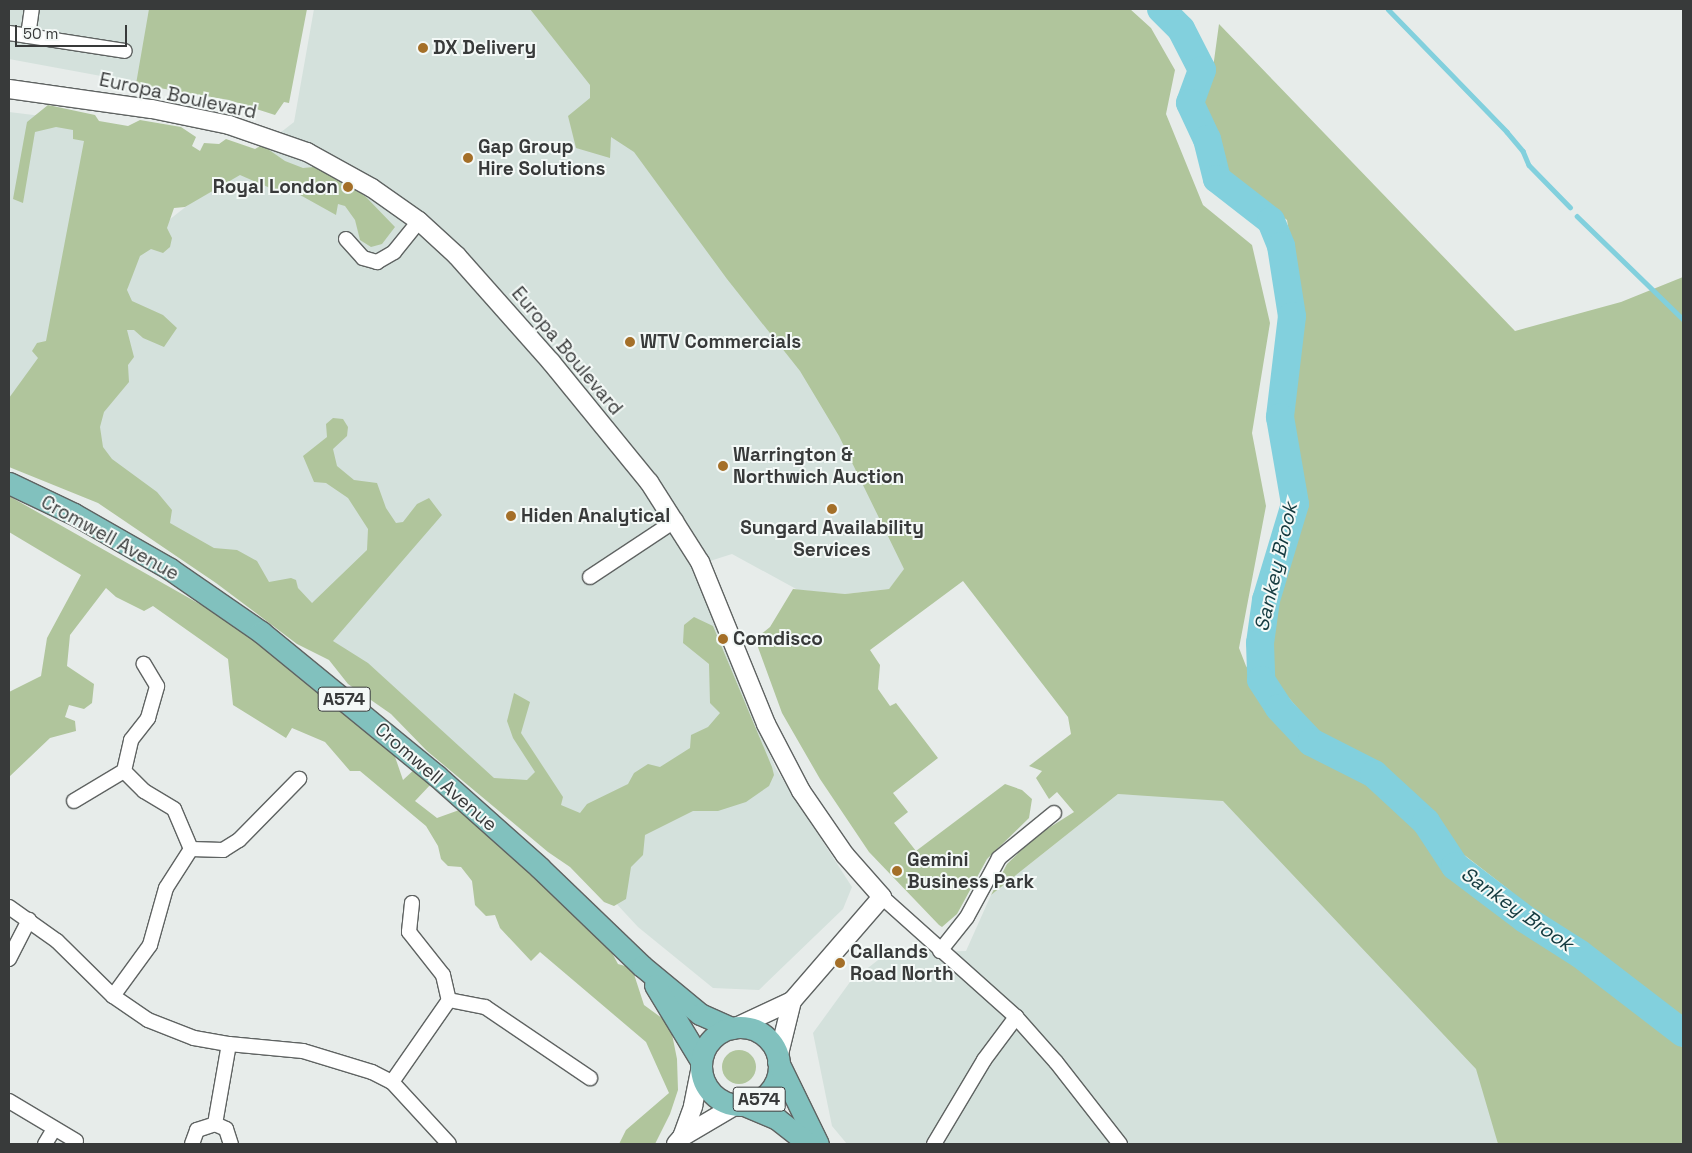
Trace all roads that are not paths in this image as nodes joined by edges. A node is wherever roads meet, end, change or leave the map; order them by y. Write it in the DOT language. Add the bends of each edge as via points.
graph roads {
  1 [pos="32,9"];
  2 [pos="9,33"];
  3 [pos="28,36"];
  4 [pos="125,51"];
  5 [pos="9,88"];
  6 [pos="419,222"];
  7 [pos="346,239"];
  8 [pos="9,483"];
  9 [pos="676,520"];
  10 [pos="590,577"];
  11 [pos="144,664"];
  12 [pos="124,771"];
  13 [pos="298,779"];
  14 [pos="74,801"];
  15 [pos="1054,813"];
  16 [pos="191,848"];
  17 [pos="882,897"];
  18 [pos="412,903"];
  19 [pos="9,907"];
  20 [pos="29,920"];
  21 [pos="940,951"];
  22 [pos="9,959"];
  23 [pos="642,966"];
  24 [pos="113,996"];
  25 [pos="449,1000"];
  26 [pos="792,1001"];
  27 [pos="1016,1017"];
  28 [pos="734,1027"];
  29 [pos="229,1044"];
  30 [pos="778,1060"];
  31 [pos="701,1064"];
  32 [pos="590,1078"];
  33 [pos="392,1082"];
  34 [pos="9,1101"];
  35 [pos="740,1104"];
  36 [pos="215,1124"];
  37 [pos="54,1129"];
  38 [pos="76,1141"];
  39 [pos="679,1141"];
  40 [pos="45,1144"];
  41 [pos="192,1144"];
  42 [pos="231,1144"];
  43 [pos="449,1144"];
  44 [pos="809,1144"];
  45 [pos="818,1144"];
  46 [pos="934,1144"];
  47 [pos="1120,1144"];
  1 -- 3 [label="street"];
  2 -- 3 [label="street"];
  3 -- 4 [label="street"];
  5 -- 6 [label="street, Europa Boulevard" via="186,115 278,140 347,173"];
  6 -- 7 [label="street" via="394,252 377,262 363,258"];
  6 -- 9 [label="street, Europa Boulevard" via="457,256 545,355"];
  8 -- 23 [label="main road, Cromwell Avenue / A574" via="74,514 170,569 261,632 437,776 539,867"];
  9 -- 10 [label="street"];
  9 -- 17 [label="street, Europa Boulevard" via="712,588 780,754 824,826"];
  11 -- 12 [label="street" via="157,686 148,718 131,740"];
  12 -- 14 [label="street"];
  12 -- 16 [label="street" via="144,791 174,809"];
  13 -- 16 [label="street" via="239,840 222,850"];
  15 -- 21 [label="street" via="999,858 967,918"];
  16 -- 24 [label="street" via="166,888 150,945"];
  17 -- 21 [label="street, Europa Boulevard"];
  17 -- 26 [label="street"];
  18 -- 25 [label="street" via="409,932 443,975"];
  19 -- 20 [label="street"];
  20 -- 22 [label="street"];
  20 -- 24 [label="street" via="57,941"];
  21 -- 27 [label="street, Europa Boulevard"];
  23 -- 28 [label="main road, Cromwell Avenue / A574" via="700,1014"];
  23 -- 31 [label="main road, Cromwell Avenue / A574"];
  24 -- 29 [label="street" via="163,1027 194,1038"];
  25 -- 32 [label="street" via="485,1008"];
  25 -- 33 [label="street"];
  26 -- 28 [label="street"];
  26 -- 30 [label="street"];
  27 -- 46 [label="street" via="984,1060"];
  27 -- 47 [label="street, Europa Boulevard"];
  28 -- 30 [label="main road, A574" via="758,1031 770,1043"];
  28 -- 31 [label="main road" via="711,1040"];
  29 -- 33 [label="street" via="303,1050 338,1059"];
  29 -- 36 [label="street"];
  30 -- 35 [label="main road, A574" via="773,1086 759,1099"];
  30 -- 45 [label="main road, A574"];
  31 -- 35 [label="main road, A574" via="705,1083 716,1097"];
  31 -- 39 [label="street" via="693,1106"];
  33 -- 43 [label="street"];
  34 -- 37 [label="street"];
  35 -- 39 [label="street"];
  35 -- 44 [label="main road, A574" via="777,1119"];
  36 -- 41 [label="street" via="197,1130"];
  36 -- 42 [label="street" via="226,1130"];
  37 -- 38 [label="street"];
  37 -- 40 [label="street"];
}
